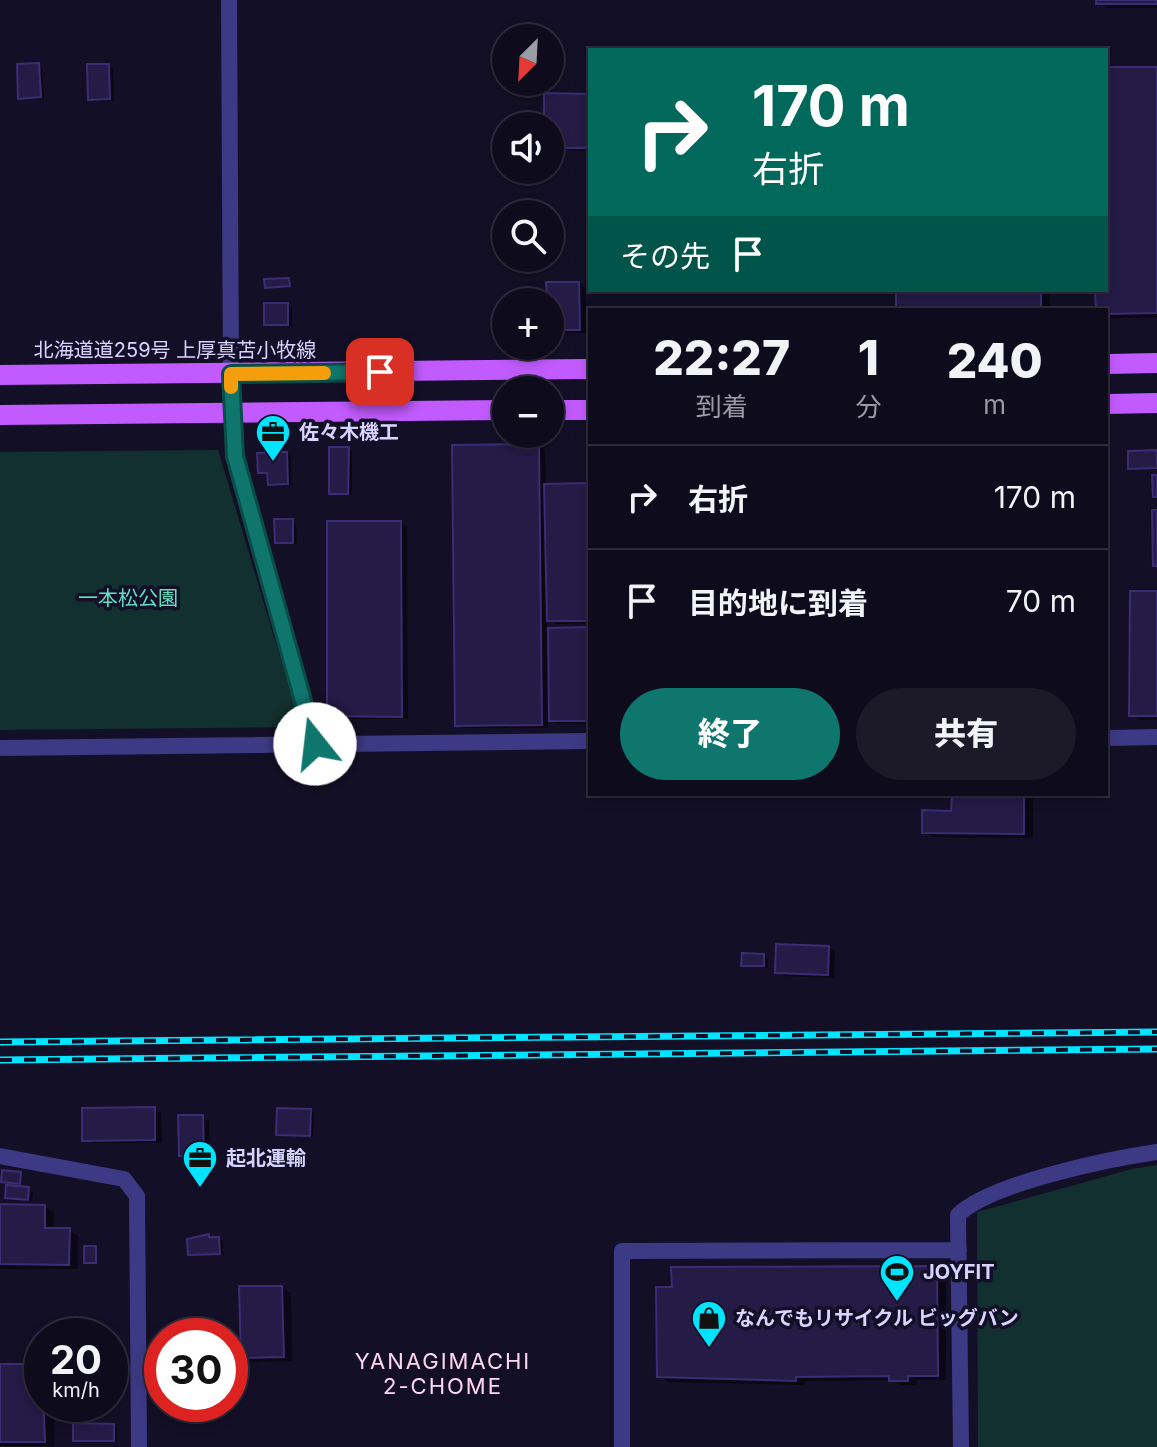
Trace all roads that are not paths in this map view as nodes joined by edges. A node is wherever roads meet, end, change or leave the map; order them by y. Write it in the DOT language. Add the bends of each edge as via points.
graph roads {
  1 [pos="229,0"];
  2 [pos="1157,363"];
  3 [pos="1108,364"];
  4 [pos="588,369"];
  5 [pos="231,374"];
  6 [pos="0,375"];
  7 [pos="1157,403"];
  8 [pos="1108,404"];
  9 [pos="492,410"];
  10 [pos="564,410"];
  11 [pos="588,410"];
  12 [pos="232,412"];
  13 [pos="0,415"];
  14 [pos="1157,737"];
  15 [pos="1108,738"];
  16 [pos="588,741"];
  17 [pos="315,744"];
  18 [pos="0,748"];
  19 [pos="1157,1152"];
  20 [pos="0,1156"];
  21 [pos="959,1250"];
  22 [pos="139,1447"];
  23 [pos="622,1447"];
  24 [pos="961,1447"];
  1 -- 5 [label="street"];
  2 -- 3 [label="main road"];
  4 -- 5 [label="main road, 北海道道259号 上厚真苫小牧線"];
  5 -- 6 [label="main road, 北海道道259号 上厚真苫小牧線"];
  5 -- 12 [label="street"];
  7 -- 8 [label="main road"];
  9 -- 12 [label="main road"];
  10 -- 11 [label="main road"];
  12 -- 13 [label="main road"];
  12 -- 17 [label="street" via="235,456"];
  14 -- 15 [label="street"];
  16 -- 17 [label="street"];
  17 -- 18 [label="street"];
  19 -- 21 [label="street" via="979,1198 958,1215"];
  20 -- 22 [label="street" via="124,1179 137,1196"];
  21 -- 23 [label="street" via="622,1251"];
  21 -- 24 [label="street"];
}
